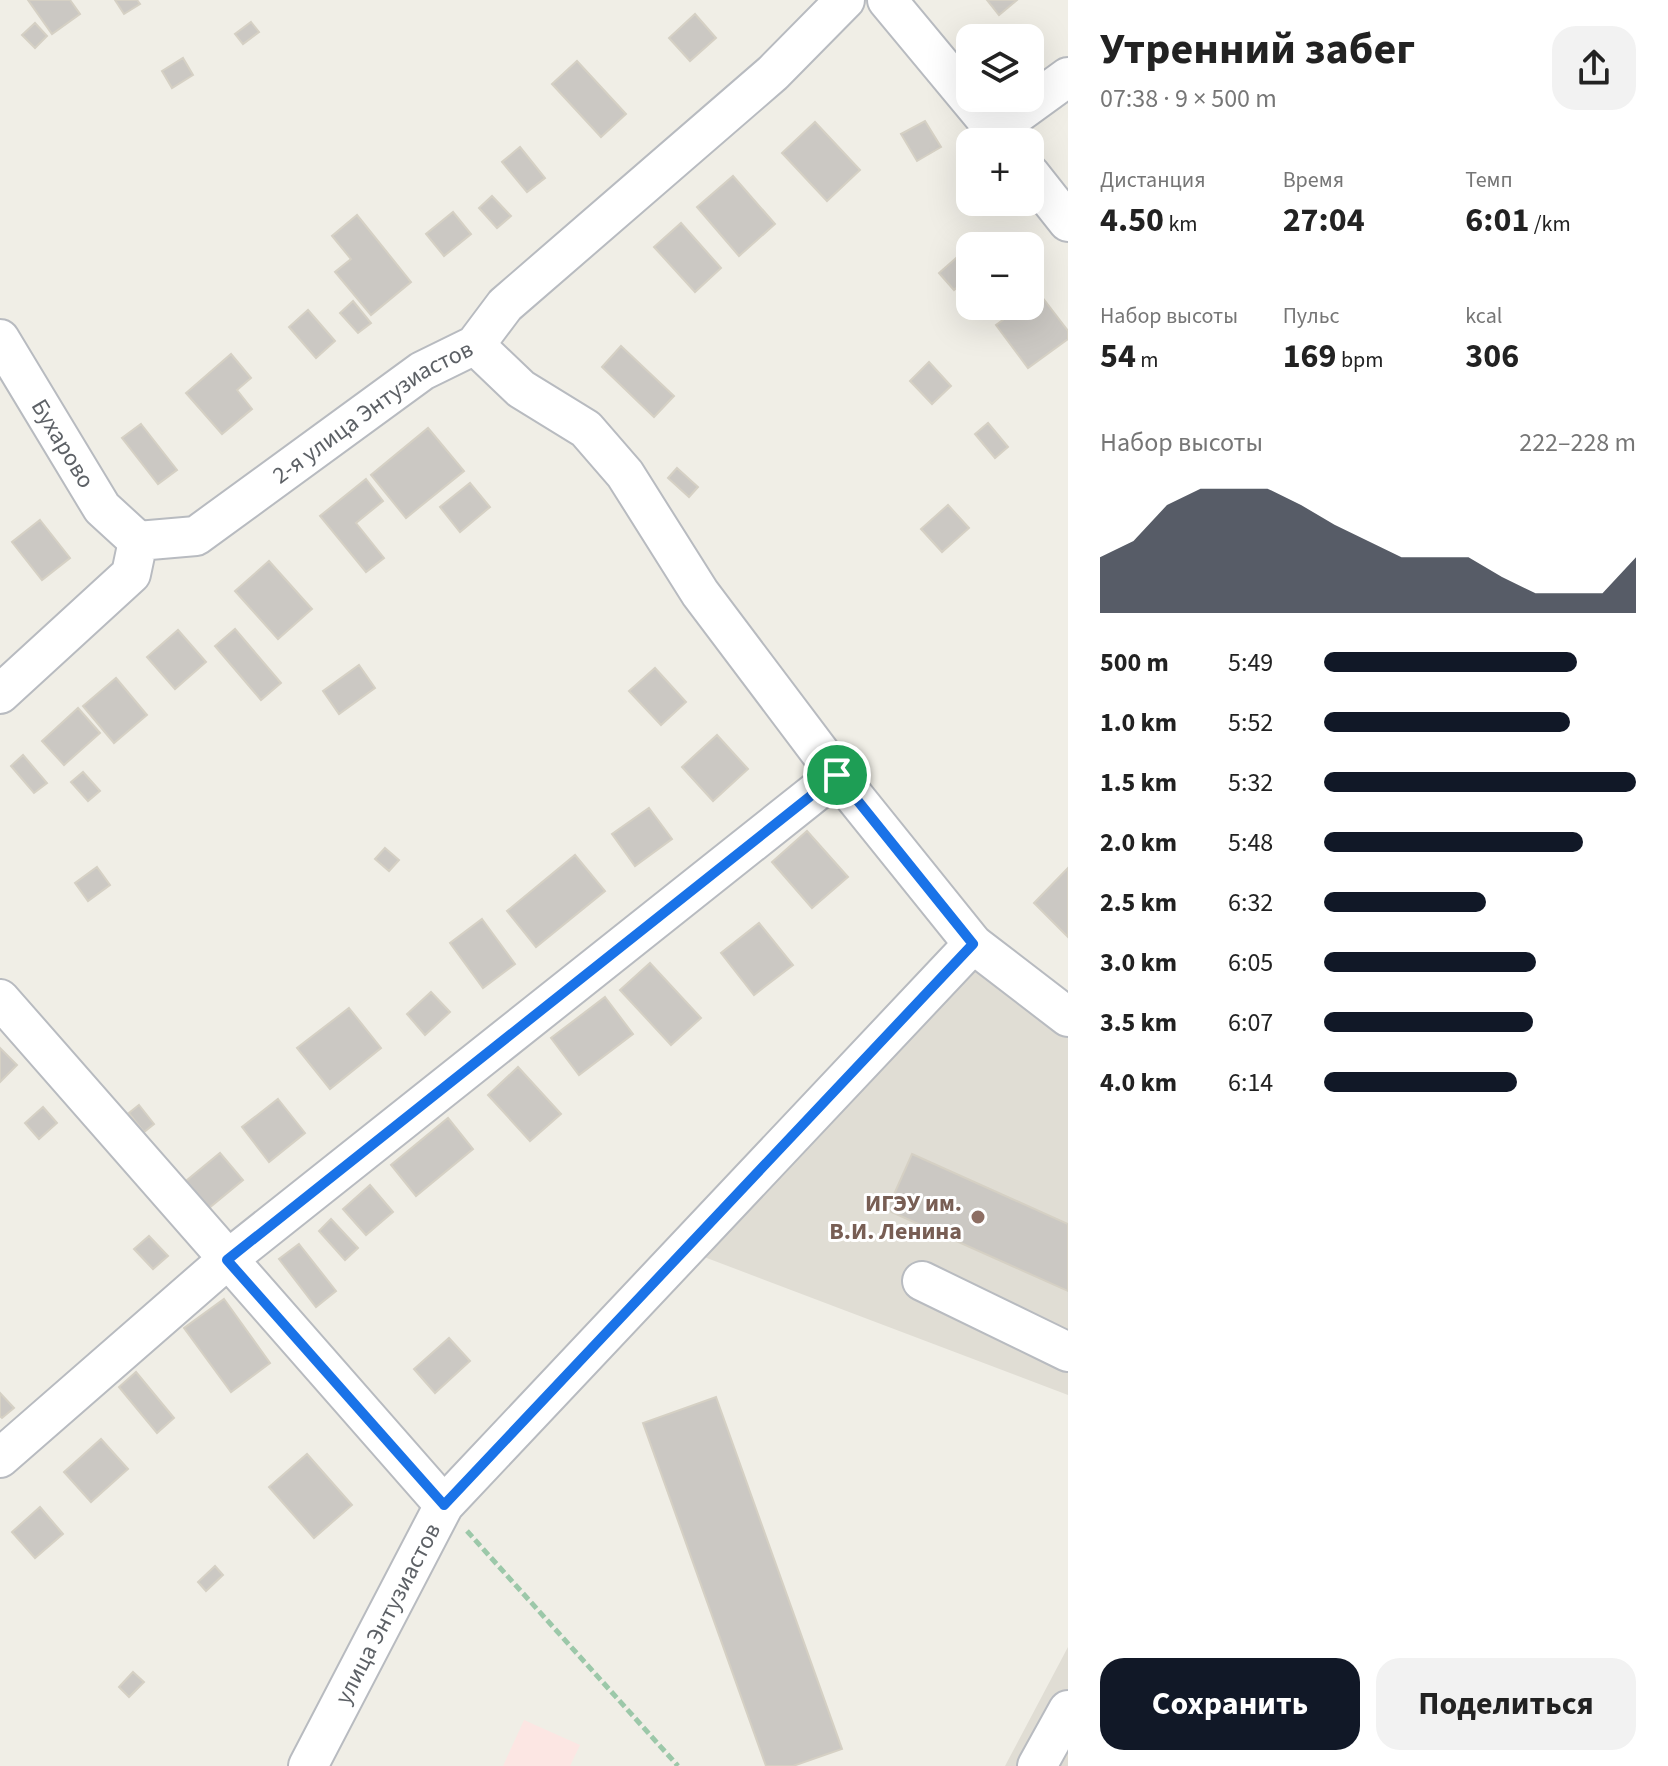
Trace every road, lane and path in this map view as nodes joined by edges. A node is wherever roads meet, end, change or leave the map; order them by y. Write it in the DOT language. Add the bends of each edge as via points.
graph roads {
  1 [pos="845,0"];
  2 [pos="887,0"];
  3 [pos="1068,77"];
  4 [pos="993,128"];
  5 [pos="1009,128"];
  6 [pos="1044,192"];
  7 [pos="1068,222"];
  8 [pos="0,339"];
  9 [pos="475,345"];
  10 [pos="138,541"];
  11 [pos="0,694"];
  12 [pos="837,775"];
  13 [pos="982,950"];
  14 [pos="0,999"];
  15 [pos="1068,1017"];
  16 [pos="227,1260"];
  17 [pos="922,1281"];
  18 [pos="1068,1352"];
  19 [pos="0,1458"];
  20 [pos="444,1505"];
  21 [pos="1068,1710"];
  22 [pos="308,1766"];
  23 [pos="678,1766"];
  24 [pos="1037,1766"];
  1 -- 9 [label="street, 2-я улица Энтузиастов" via="773,73 505,305"];
  2 -- 4 [label="street"];
  3 -- 5 [label="street"];
  6 -- 7 [label="street"];
  8 -- 10 [label="street, Бухарово" via="102,508"];
  9 -- 10 [label="street, 2-я улица Энтузиастов" via="422,371 196,536"];
  9 -- 12 [label="street" via="521,389 586,429 625,474 700,593"];
  10 -- 11 [label="street" via="131,574"];
  12 -- 13 [label="street"];
  12 -- 16 [label="street"];
  13 -- 15 [label="street"];
  13 -- 20 [label="street, улица Энтузиастов"];
  14 -- 16 [label="street"];
  16 -- 19 [label="street"];
  16 -- 20 [label="street"];
  17 -- 18 [label="street"];
  20 -- 22 [label="street, улица Энтузиастов"];
  20 -- 23 [label="path"];
  21 -- 24 [label="street"];
}
